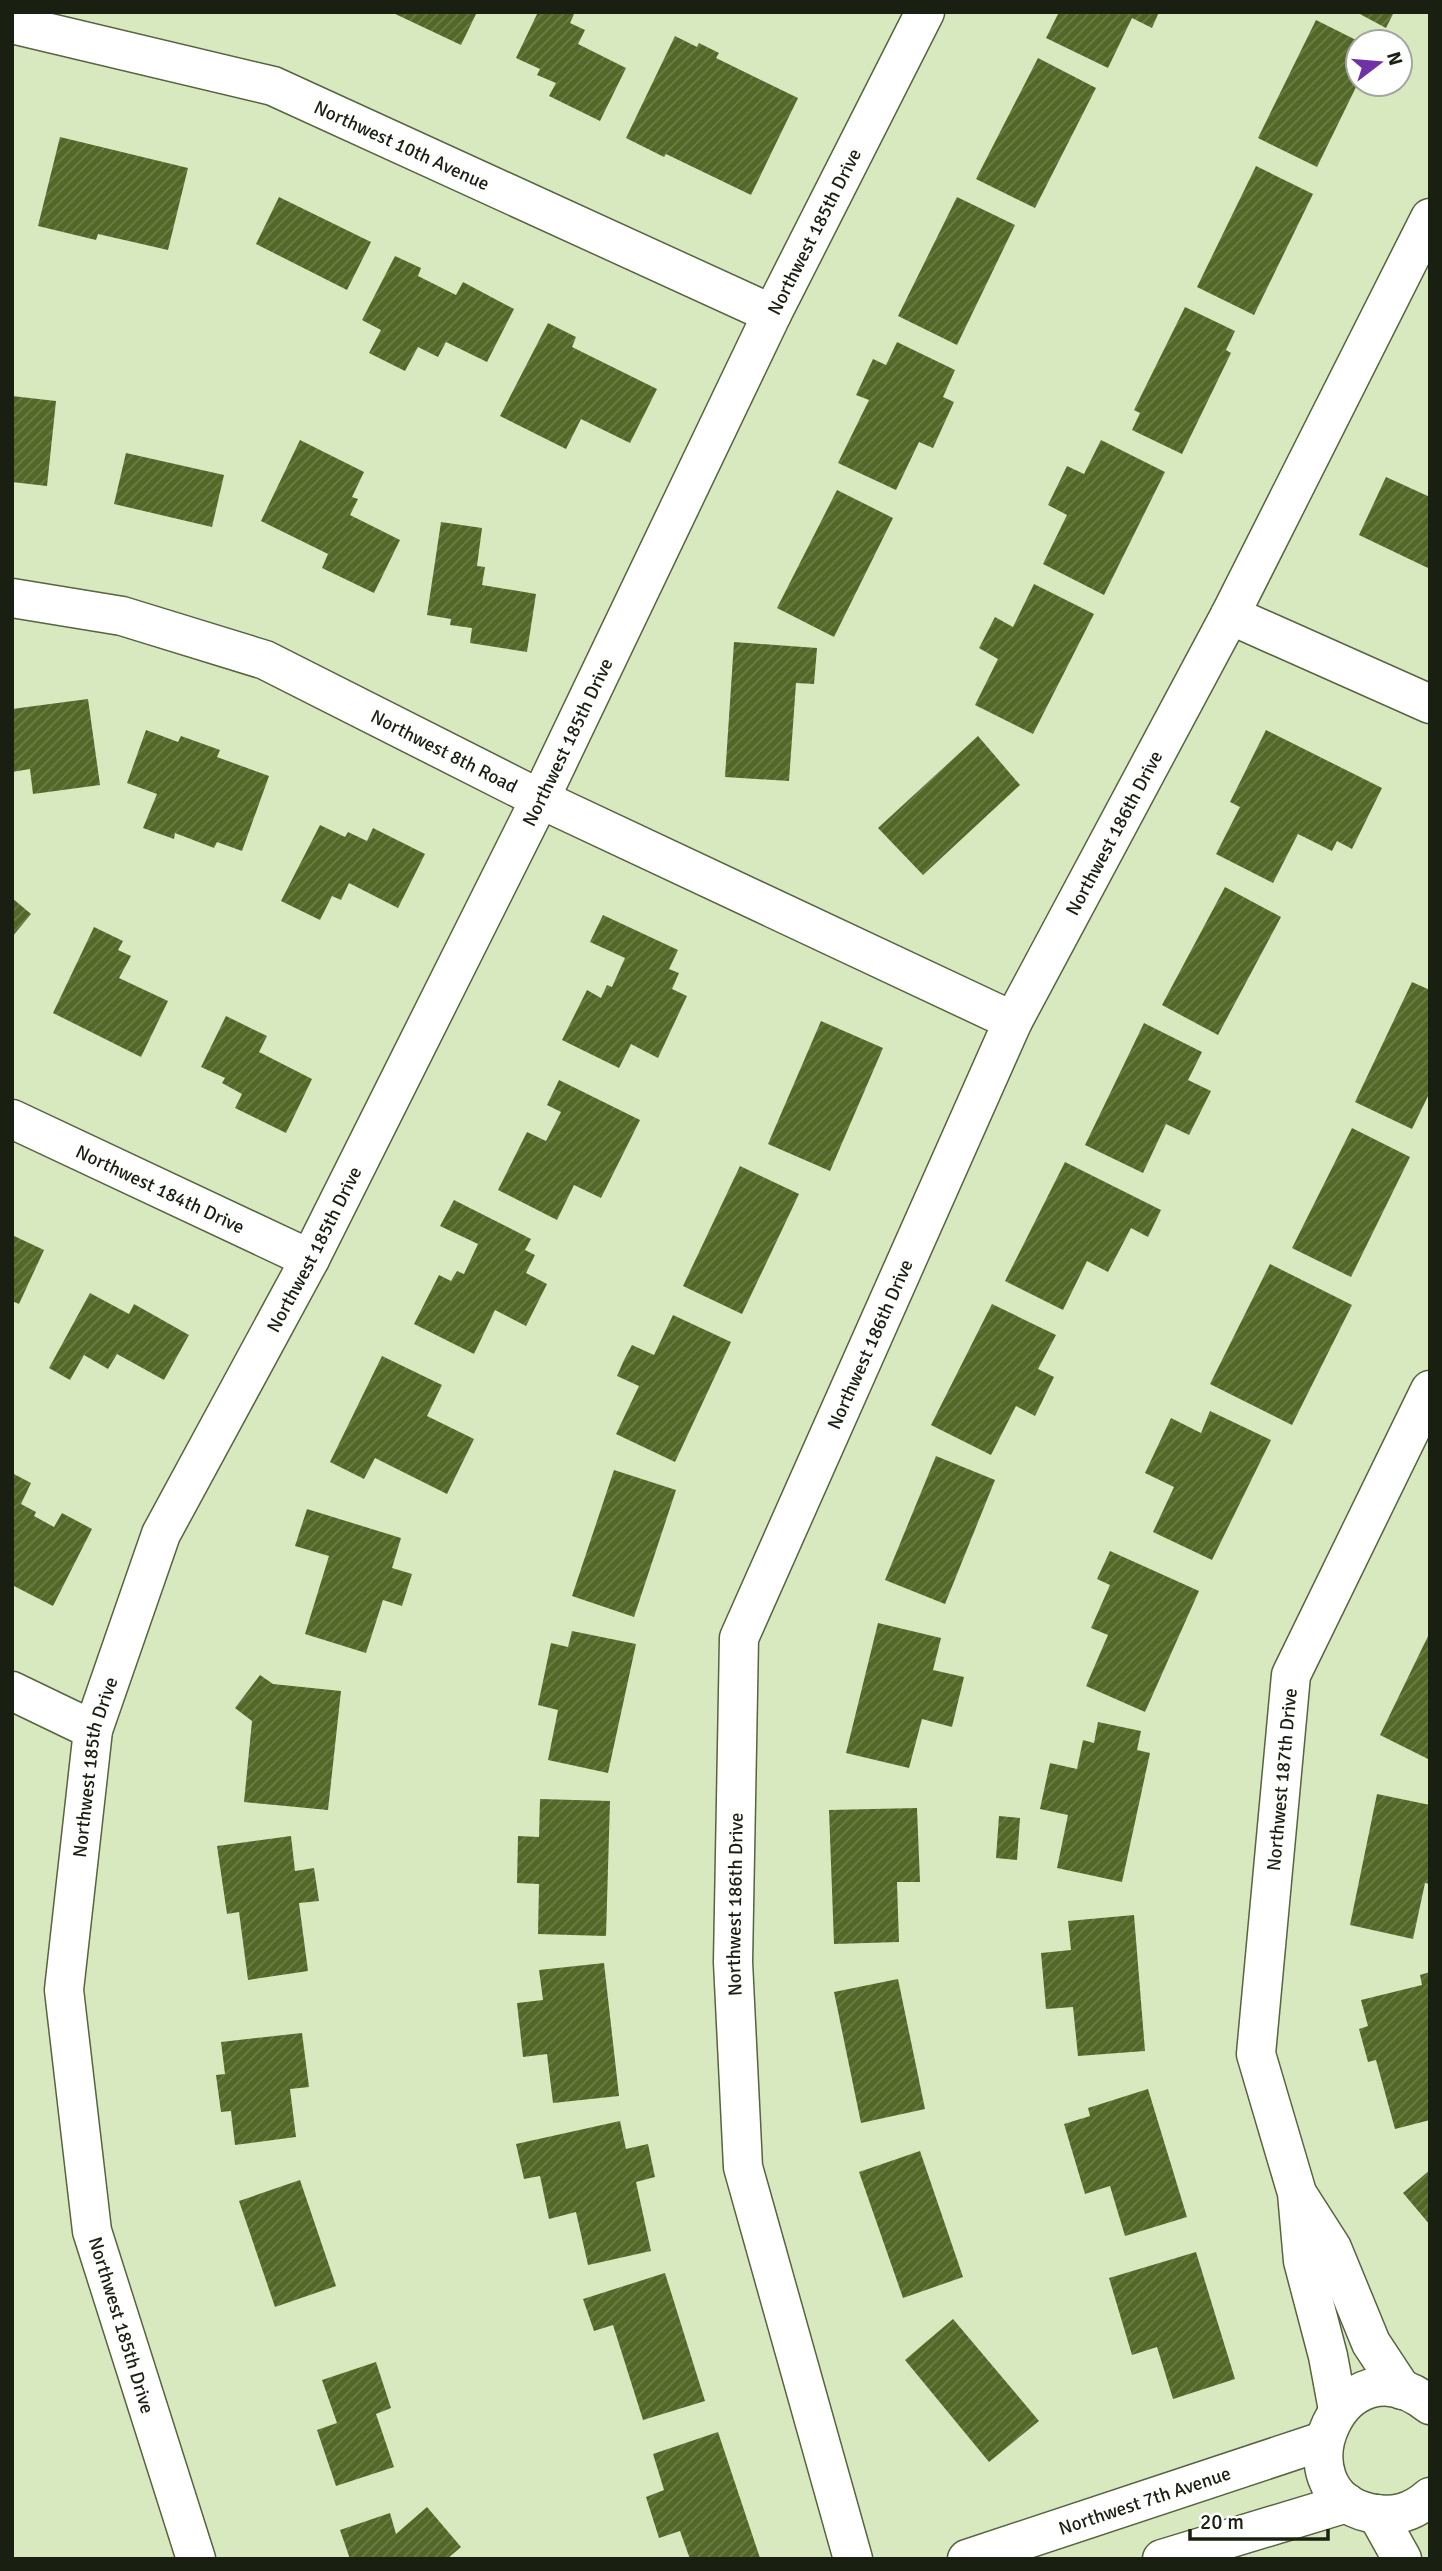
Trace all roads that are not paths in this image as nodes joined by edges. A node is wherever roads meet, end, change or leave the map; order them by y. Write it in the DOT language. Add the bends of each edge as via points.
graph roads {
  1 [pos="925,12"];
  2 [pos="12,24"];
  3 [pos="1430,218"];
  4 [pos="772,314"];
  5 [pos="12,598"];
  6 [pos="1230,615"];
  7 [pos="1430,704"];
  8 [pos="540,799"];
  9 [pos="1013,1021"];
  10 [pos="12,1119"];
  11 [pos="310,1259"];
  12 [pos="1430,1390"];
  13 [pos="12,1691"];
  14 [pos="93,1730"];
  15 [pos="1297,2193"];
  16 [pos="1423,2401"];
  17 [pos="1331,2425"];
  18 [pos="1430,2497"];
  19 [pos="1362,2508"];
  20 [pos="196,2559"];
  21 [pos="853,2559"];
  22 [pos="967,2559"];
  23 [pos="1162,2559"];
  24 [pos="1402,2559"];
  1 -- 4 [label="street, Northwest 185th Drive"];
  2 -- 4 [label="street, Northwest 10th Avenue" via="273,86"];
  3 -- 6 [label="street, Northwest 186th Drive"];
  4 -- 8 [label="street, Northwest 185th Drive"];
  5 -- 8 [label="street, Northwest 8th Road" via="122,616 265,660"];
  6 -- 7 [label="street"];
  6 -- 9 [label="street, Northwest 186th Drive"];
  8 -- 9 [label="street, Northwest 8th Road"];
  8 -- 11 [label="street, Northwest 185th Drive"];
  9 -- 21 [label="street, Northwest 186th Drive" via="739,1639 733,1962 743,2167"];
  10 -- 11 [label="street, Northwest 184th Drive"];
  11 -- 14 [label="street, Northwest 185th Drive" via="161,1534"];
  12 -- 15 [label="street, Northwest 187th Drive" via="1291,1675 1256,2054"];
  13 -- 14 [label="street"];
  14 -- 20 [label="street, Northwest 185th Drive" via="64,1990 92,2231"];
  15 -- 16 [label="street, Northwest 187th Drive" via="1332,2248 1371,2343"];
  15 -- 17 [label="street, Northwest 187th Drive" via="1303,2261 1328,2356"];
  16 -- 17 [label="street, Northwest 7th Avenue" via="1377,2388 1359,2393"];
  17 -- 19 [label="street, Northwest 187th Drive" via="1323,2463 1328,2478"];
  17 -- 22 [label="street, Northwest 7th Avenue"];
  18 -- 19 [label="street" via="1402,2514"];
  19 -- 23 [label="street"];
  19 -- 24 [label="street"];
}
